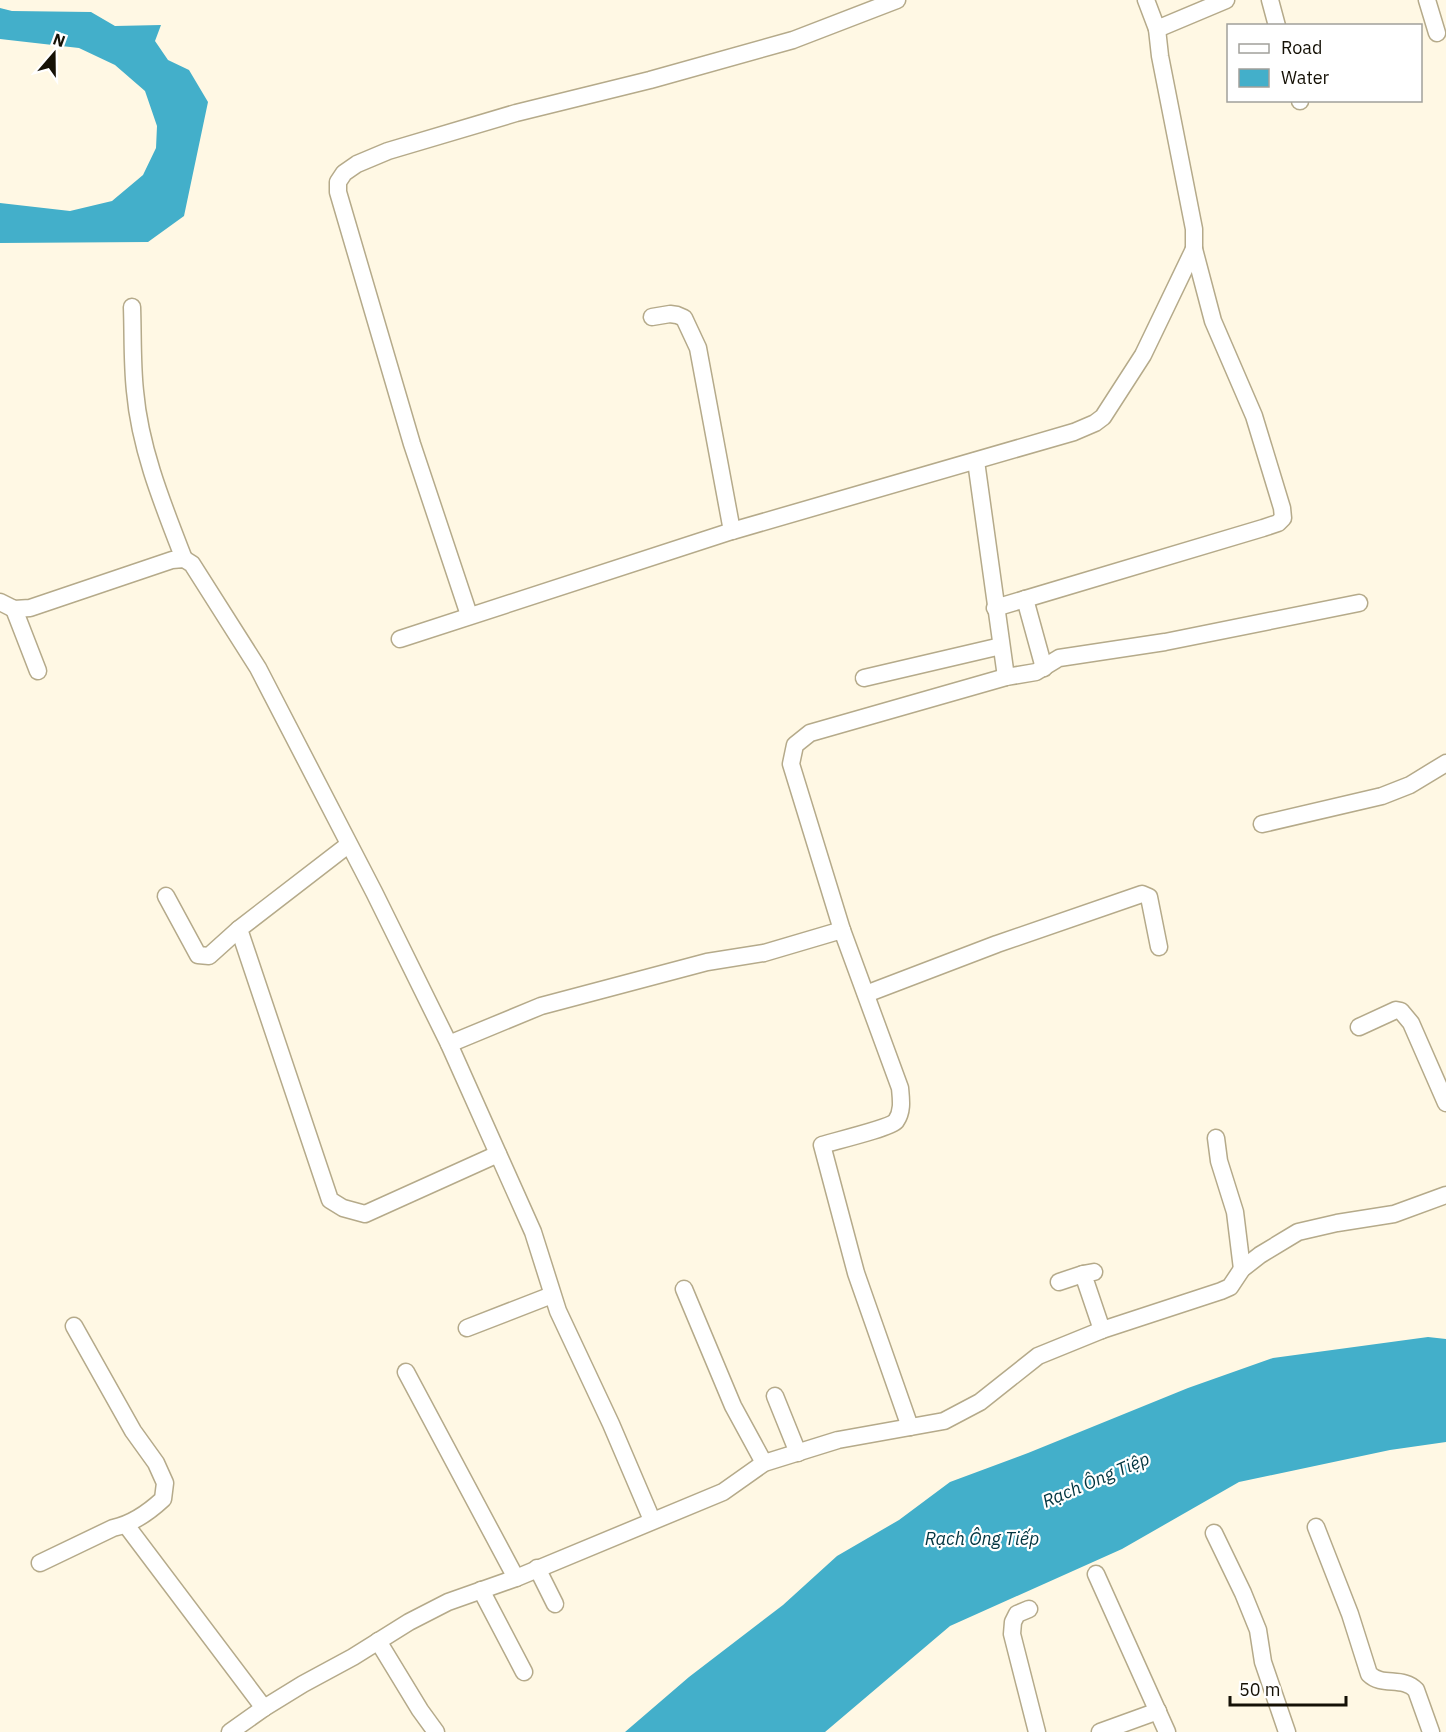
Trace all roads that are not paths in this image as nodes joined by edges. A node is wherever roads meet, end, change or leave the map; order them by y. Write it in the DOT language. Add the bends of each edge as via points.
graph roads {
  1 [pos="897,0"];
  2 [pos="1146,0"];
  3 [pos="1226,0"];
  4 [pos="1270,0"];
  5 [pos="1427,0"];
  6 [pos="1276,24"];
  7 [pos="1157,29"];
  8 [pos="1437,33"];
  9 [pos="1194,249"];
  10 [pos="132,308"];
  11 [pos="652,317"];
  12 [pos="976,461"];
  13 [pos="732,531"];
  14 [pos="184,559"];
  15 [pos="1025,599"];
  16 [pos="1359,603"];
  17 [pos="7,606"];
  18 [pos="995,608"];
  19 [pos="469,615"];
  20 [pos="400,639"];
  21 [pos="1001,646"];
  22 [pos="1040,670"];
  23 [pos="38,671"];
  24 [pos="1006,676"];
  25 [pos="864,678"];
  26 [pos="1446,763"];
  27 [pos="1262,824"];
  28 [pos="348,845"];
  29 [pos="166,896"];
  30 [pos="239,929"];
  31 [pos="842,930"];
  32 [pos="1160,947"];
  33 [pos="866,994"];
  34 [pos="1359,1027"];
  35 [pos="449,1044"];
  36 [pos="1446,1103"];
  37 [pos="1216,1138"];
  38 [pos="498,1154"];
  39 [pos="1446,1195"];
  40 [pos="1242,1269"];
  41 [pos="1059,1282"];
  42 [pos="684,1289"];
  43 [pos="552,1295"];
  44 [pos="74,1326"];
  45 [pos="467,1328"];
  46 [pos="1102,1330"];
  47 [pos="406,1372"];
  48 [pos="775,1396"];
  49 [pos="910,1427"];
  50 [pos="798,1453"];
  51 [pos="764,1463"];
  52 [pos="652,1520"];
  53 [pos="126,1525"];
  54 [pos="1316,1527"];
  55 [pos="1214,1533"];
  56 [pos="40,1563"];
  57 [pos="537,1568"];
  58 [pos="1096,1574"];
  59 [pos="516,1578"];
  60 [pos="481,1590"];
  61 [pos="555,1605"];
  62 [pos="1029,1609"];
  63 [pos="378,1641"];
  64 [pos="524,1672"];
  65 [pos="264,1708"];
  66 [pos="1158,1711"];
  67 [pos="230,1732"];
  68 [pos="436,1732"];
  69 [pos="1037,1732"];
  70 [pos="1100,1732"];
  71 [pos="1167,1732"];
  72 [pos="1287,1732"];
  73 [pos="1431,1732"];
  1 -- 19 [label="street" via="794,40 516,113 388,152 344,173 338,182 339,192 412,444"];
  2 -- 7 [label="street"];
  3 -- 7 [label="street"];
  4 -- 6 [label="street"];
  5 -- 8 [label="street"];
  7 -- 9 [label="street" via="1194,229"];
  9 -- 12 [label="street" via="1143,355 1103,417 1074,432"];
  9 -- 15 [label="street" via="1213,321 1254,416 1283,518 1263,528"];
  10 -- 14 [label="street" via="135,392 144,446"];
  11 -- 13 [label="street" via="670,314 684,318 698,348"];
  12 -- 13 [label="street"];
  12 -- 18 [label="street"];
  13 -- 19 [label="street"];
  14 -- 17 [label="street" via="30,608"];
  14 -- 28 [label="street" via="192,564 258,668"];
  15 -- 18 [label="street"];
  15 -- 22 [label="street"];
  16 -- 22 [label="street" via="1059,658"];
  17 -- 23 [label="street"];
  18 -- 21 [label="street"];
  19 -- 20 [label="street"];
  21 -- 24 [label="street"];
  21 -- 25 [label="street"];
  22 -- 24 [label="street"];
  24 -- 31 [label="street" via="810,734 795,746 791,764"];
  26 -- 27 [label="street" via="1410,785 1382,796"];
  28 -- 30 [label="street"];
  28 -- 35 [label="street"];
  29 -- 30 [label="street" via="198,955 209,957"];
  30 -- 38 [label="street" via="330,1200 365,1214"];
  31 -- 33 [label="street"];
  31 -- 35 [label="street" via="764,953 707,962 541,1006"];
  32 -- 33 [label="street" via="1149,897 1142,894"];
  33 -- 49 [label="street" via="900,1088 900,1113 892,1125 822,1145 856,1273"];
  34 -- 36 [label="street" via="1401,1011 1411,1023"];
  35 -- 38 [label="street"];
  37 -- 40 [label="street" via="1235,1212"];
  38 -- 43 [label="street" via="533,1232"];
  39 -- 40 [label="street" via="1394,1214 1298,1232"];
  40 -- 46 [label="street" via="1230,1287 1221,1291"];
  41 -- 46 [label="street" via="1088,1273"];
  42 -- 51 [label="street" via="732,1406"];
  43 -- 45 [label="street"];
  43 -- 52 [label="street"];
  44 -- 53 [label="street" via="165,1483 163,1499"];
  46 -- 49 [label="street" via="1038,1356 980,1402 944,1420"];
  47 -- 59 [label="street"];
  48 -- 50 [label="street"];
  49 -- 50 [label="street" via="838,1440"];
  50 -- 51 [label="street"];
  51 -- 52 [label="street" via="723,1492"];
  52 -- 57 [label="street"];
  53 -- 56 [label="street"];
  53 -- 65 [label="street"];
  54 -- 73 [label="street" via="1369,1674 1412,1685"];
  55 -- 72 [label="street" via="1258,1630 1263,1662"];
  57 -- 59 [label="street"];
  57 -- 61 [label="street"];
  58 -- 66 [label="street"];
  59 -- 60 [label="street"];
  60 -- 63 [label="street" via="448,1602"];
  60 -- 64 [label="street"];
  62 -- 69 [label="street" via="1017,1614 1012,1634"];
  63 -- 65 [label="street"];
  63 -- 68 [label="street"];
  65 -- 67 [label="street"];
  66 -- 70 [label="street"];
  66 -- 71 [label="street"];
}
